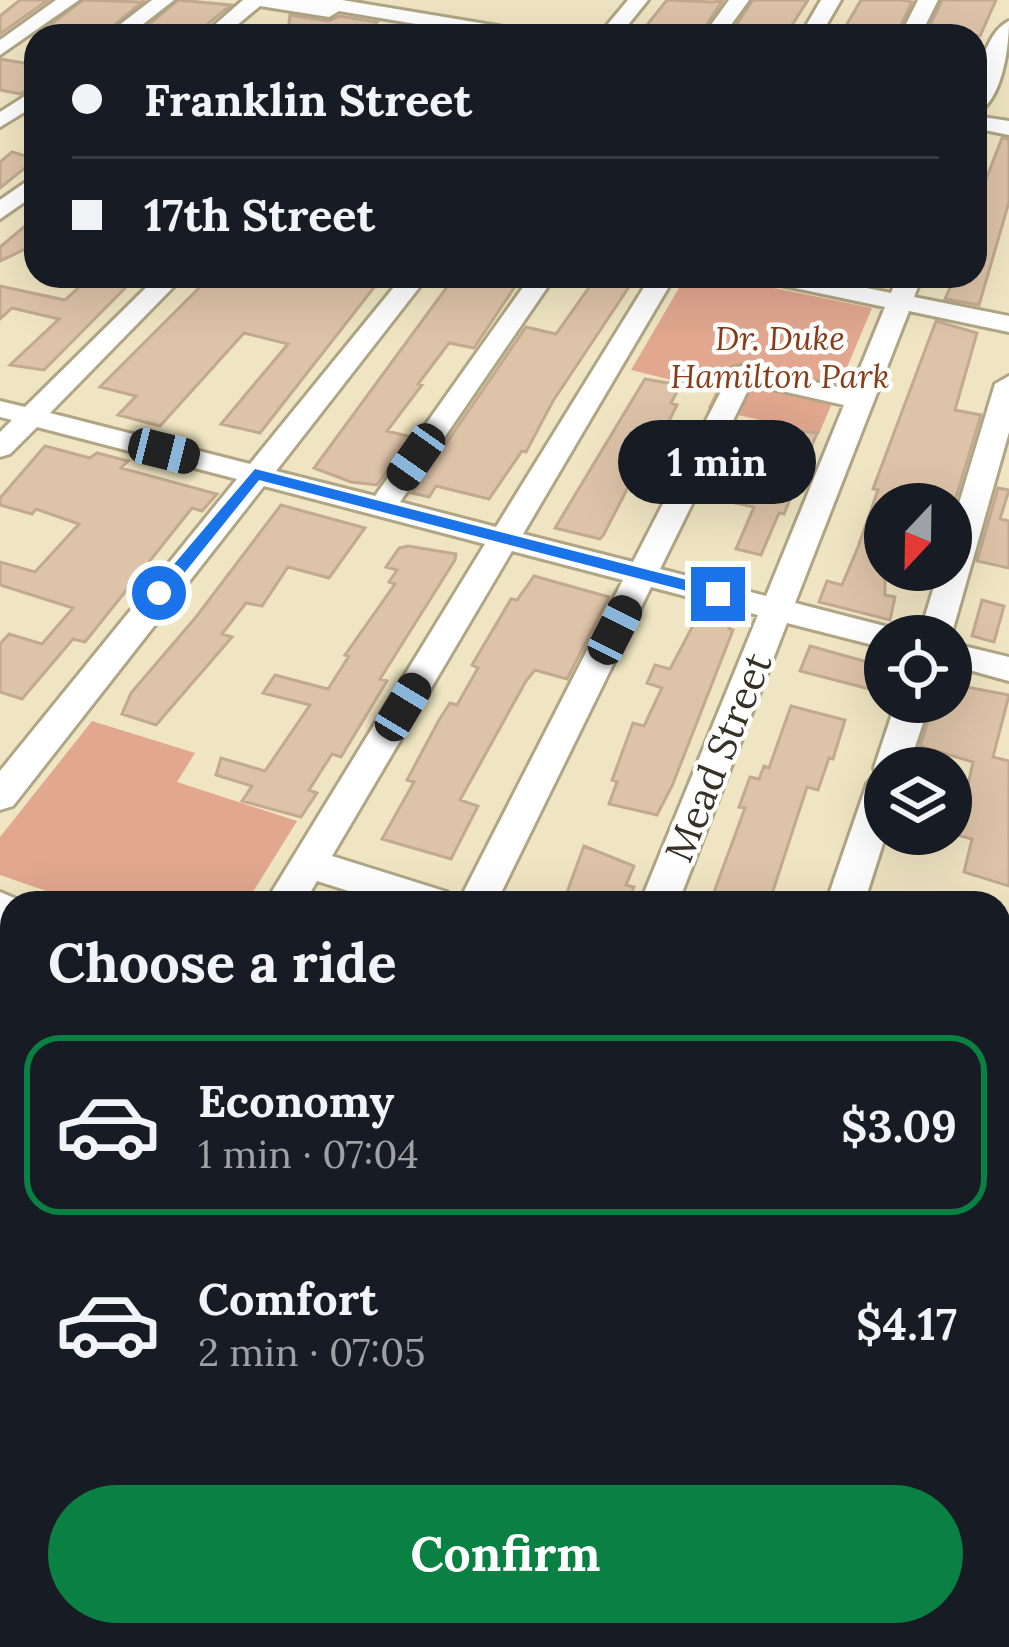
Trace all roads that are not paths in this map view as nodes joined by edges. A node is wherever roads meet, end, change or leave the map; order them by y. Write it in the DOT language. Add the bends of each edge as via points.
graph roads {
  1 [pos="69,0"];
  2 [pos="164,0"];
  3 [pos="258,0"];
  4 [pos="308,0"];
  5 [pos="447,0"];
  6 [pos="638,0"];
  7 [pos="350,7"];
  8 [pos="35,24"];
  9 [pos="132,24"];
  10 [pos="227,24"];
  11 [pos="405,24"];
  12 [pos="422,24"];
  13 [pos="618,24"];
  14 [pos="1009,27"];
  15 [pos="987,81"];
  16 [pos="24,192"];
  17 [pos="0,212"];
  18 [pos="160,288"];
  19 [pos="406,288"];
  20 [pos="535,288"];
  21 [pos="656,288"];
  22 [pos="905,289"];
  23 [pos="1009,324"];
  24 [pos="1009,384"];
  25 [pos="861,401"];
  26 [pos="0,409"];
  27 [pos="31,417"];
  28 [pos="0,448"];
  29 [pos="255,474"];
  30 [pos="382,507"];
  31 [pos="505,538"];
  32 [pos="643,574"];
  33 [pos="778,609"];
  34 [pos="941,615"];
  35 [pos="864,632"];
  36 [pos="972,659"];
  37 [pos="1009,669"];
  38 [pos="0,796"];
  39 [pos="864,845"];
  40 [pos="308,863"];
  41 [pos="291,891"];
  42 [pos="396,891"];
  43 [pos="483,891"];
  44 [pos="664,891"];
  45 [pos="848,891"];
  1 -- 8 [label="street"];
  2 -- 9 [label="street"];
  3 -- 7 [label="street"];
  3 -- 10 [label="street"];
  4 -- 7 [label="street"];
  5 -- 12 [label="street"];
  6 -- 13 [label="street"];
  7 -- 11 [label="street"];
  14 -- 15 [label="street"];
  16 -- 17 [label="street"];
  18 -- 27 [label="street"];
  19 -- 29 [label="street"];
  20 -- 30 [label="street"];
  21 -- 31 [label="street"];
  22 -- 23 [label="street"];
  22 -- 25 [label="street, Mead Street"];
  24 -- 34 [label="street"];
  25 -- 32 [label="street" via="742,374"];
  25 -- 33 [label="street, Mead Street"];
  26 -- 27 [label="street"];
  27 -- 28 [label="street"];
  27 -- 29 [label="street"];
  29 -- 30 [label="street"];
  29 -- 38 [label="street"];
  30 -- 31 [label="street"];
  31 -- 32 [label="street"];
  31 -- 40 [label="street"];
  32 -- 33 [label="street"];
  32 -- 43 [label="street"];
  33 -- 35 [label="street"];
  33 -- 44 [label="street, Mead Street"];
  36 -- 37 [label="street"];
  39 -- 45 [label="street"];
  40 -- 41 [label="street"];
  40 -- 42 [label="street"];
}
